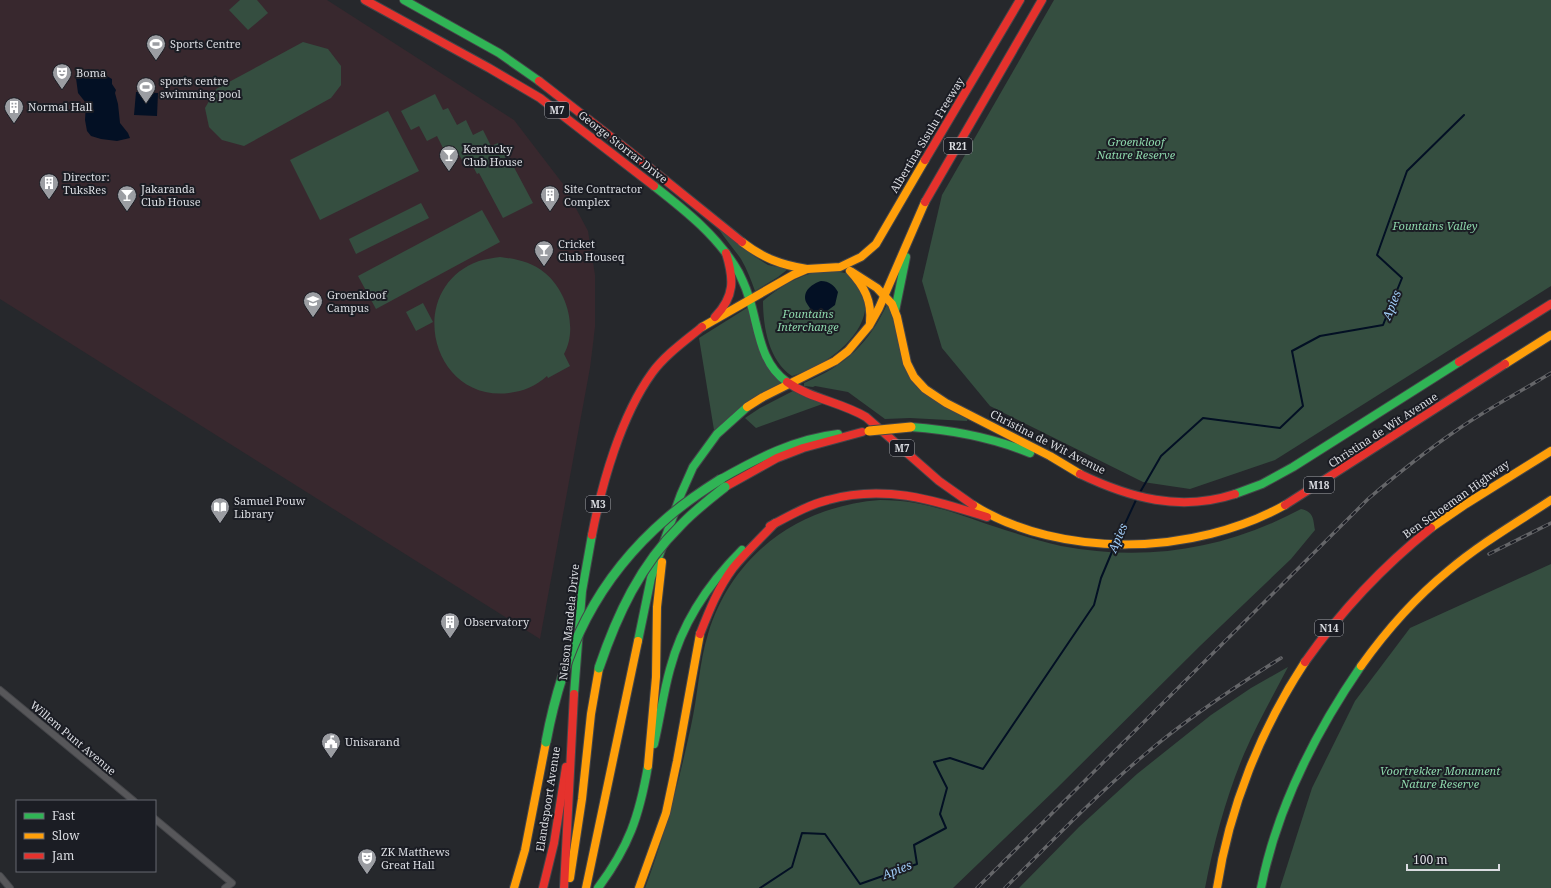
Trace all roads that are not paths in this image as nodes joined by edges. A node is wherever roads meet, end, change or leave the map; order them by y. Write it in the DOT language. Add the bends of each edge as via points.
graph roads {
  1 [pos="365,0"];
  2 [pos="404,0"];
  3 [pos="1020,0"];
  4 [pos="1042,0"];
  5 [pos="909,237"];
  6 [pos="726,253"];
  7 [pos="840,267"];
  8 [pos="807,269"];
  9 [pos="850,271"];
  10 [pos="884,296"];
  11 [pos="750,300"];
  12 [pos="1551,304"];
  13 [pos="895,311"];
  14 [pos="869,326"];
  15 [pos="702,328"];
  16 [pos="1551,335"];
  17 [pos="1551,340"];
  18 [pos="1489,376"];
  19 [pos="788,384"];
  20 [pos="865,432"];
  21 [pos="1551,451"];
  22 [pos="1062,465"];
  23 [pos="1551,500"];
  24 [pos="775,523"];
  25 [pos="1010,525"];
  26 [pos="668,526"];
  27 [pos="0,690"];
  28 [pos="573,713"];
  29 [pos="648,766"];
  30 [pos="133,800"];
  31 [pos="156,820"];
  32 [pos="0,876"];
  33 [pos="10,888"];
  34 [pos="225,888"];
  35 [pos="514,888"];
  36 [pos="543,888"];
  37 [pos="564,888"];
  38 [pos="568,888"];
  39 [pos="586,888"];
  40 [pos="598,888"];
  41 [pos="639,888"];
  42 [pos="1217,888"];
  43 [pos="1261,888"];
  1 -- 6 [label="main road, George Storrar Drive / M7" via="532,92 682,209 713,237"];
  2 -- 8 [label="main road, George Storrar Drive / M7" via="499,53 525,71 755,252 779,264"];
  3 -- 7 [label="main road, Albertina Sisulu Freeway / R21" via="882,237 868,252"];
  4 -- 5 [label="main road, R21" via="925,202"];
  5 -- 10 [label="main road, R21"];
  5 -- 13 [label="main road"];
  6 -- 11 [label="main road, George Storrar Drive / M7"];
  6 -- 15 [label="main road" via="733,279 730,295 724,307"];
  7 -- 8 [label="main road, M7"];
  7 -- 9 [label="main road, M7"];
  8 -- 11 [label="main road, M3"];
  9 -- 10 [label="main road, M7" via="870,282"];
  9 -- 14 [label="main road" via="862,284 869,298"];
  10 -- 13 [label="main road, Christina de Wit Avenue / M7"];
  10 -- 14 [label="main road"];
  11 -- 15 [label="main road, Nelson Mandela Drive / M3"];
  11 -- 19 [label="main road, M7" via="765,355 773,369"];
  12 -- 22 [label="main road, Christina de Wit Avenue / M18" via="1299,463 1253,488 1199,502 1163,502 1116,490"];
  13 -- 22 [label="main road, Christina de Wit Avenue / M7" via="905,354 912,374 920,385 932,396 1048,455"];
  14 -- 19 [label="main road" via="848,351 835,361"];
  15 -- 28 [label="main road, Nelson Mandela Drive / M3" via="680,345 653,372 634,405 614,453 596,514 582,591"];
  16 -- 18 [label="main road, Christina de Wit Avenue / M18"];
  17 -- 18 [label="main road"];
  18 -- 25 [label="main road, Christina de Wit Avenue / M18" via="1282,507 1219,532 1189,540 1129,545 1086,542"];
  19 -- 25 [label="main road, Christina de Wit Avenue / M7" via="802,392 856,410 947,488"];
  19 -- 26 [label="main road" via="744,409 717,434 693,467"];
  20 -- 22 [label="main road, bridge" via="911,427 957,431 1008,444"];
  20 -- 35 [label="main road, bridge" via="811,438 762,458 721,479 694,495 663,520 628,555 607,582 582,625 561,677 552,708 525,850"];
  20 -- 38 [label="main road, bridge" via="803,448 777,458 725,487 674,530 654,554 624,602 608,636 599,668"];
  21 -- 42 [label="main road, Ben Schoeman Highway / N14" via="1475,498 1418,538 1369,582 1311,652 1276,711 1257,754 1235,811"];
  23 -- 43 [label="main road" via="1471,553 1435,582 1389,630 1360,667 1324,724 1295,781 1271,847"];
  24 -- 25 [label="main road" via="823,500 876,491 930,500"];
  24 -- 29 [label="main road" via="722,572 689,622 671,668"];
  24 -- 41 [label="main road" via="727,576 700,634 678,761 666,812"];
  26 -- 29 [label="main road" via="660,570 656,677"];
  26 -- 39 [label="main road" via="651,578"];
  27 -- 30 [label="street, Willem Punt Avenue"];
  28 -- 36 [label="main road, Elandspoort Avenue" via="556,837"];
  28 -- 37 [label="main road, Nelson Mandela Drive / M3"];
  29 -- 40 [label="main road" via="637,818 627,844"];
  31 -- 34 [label="street" via="232,883"];
  32 -- 33 [label="street"];
}
